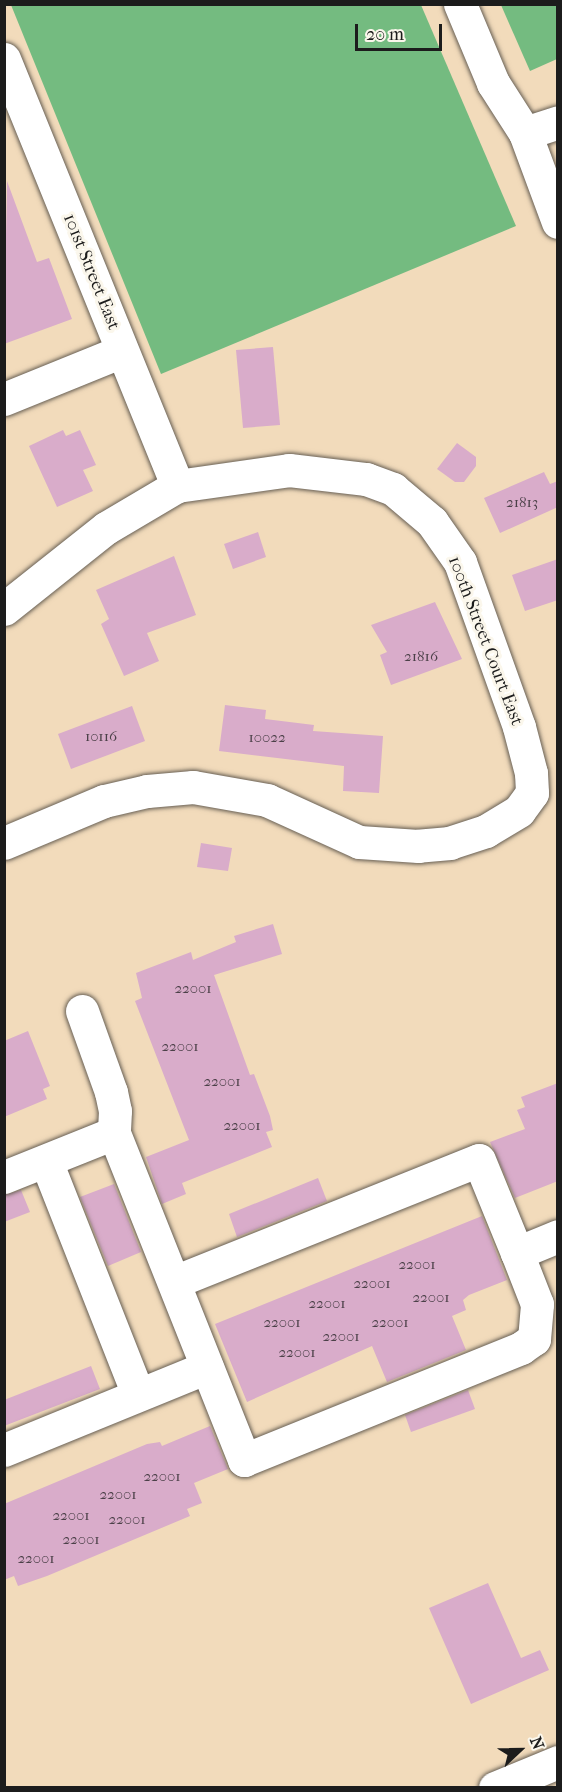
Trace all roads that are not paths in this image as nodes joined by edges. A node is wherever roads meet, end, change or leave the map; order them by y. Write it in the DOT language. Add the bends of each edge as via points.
graph roads {
  1 [pos="460,4"];
  2 [pos="4,59"];
  3 [pos="12,99"];
  4 [pos="558,122"];
  5 [pos="525,133"];
  6 [pos="558,222"];
  7 [pos="122,351"];
  8 [pos="4,399"];
  9 [pos="177,486"];
  10 [pos="4,609"];
  11 [pos="4,843"];
  12 [pos="82,1011"];
  13 [pos="114,1133"];
  14 [pos="46,1161"];
  15 [pos="4,1177"];
  16 [pos="558,1236"];
  17 [pos="517,1253"];
  18 [pos="174,1282"];
  19 [pos="207,1367"];
  20 [pos="138,1394"];
  21 [pos="4,1450"];
  22 [pos="558,1762"];
  23 [pos="495,1788"];
  1 -- 5 [label="street" via="493,83"];
  2 -- 3 [label="street, 101st Street East"];
  3 -- 7 [label="street, 101st Street East"];
  4 -- 5 [label="street"];
  5 -- 6 [label="street"];
  7 -- 8 [label="street"];
  7 -- 9 [label="street, 101st Street East"];
  9 -- 10 [label="street" via="106,528"];
  9 -- 11 [label="street, 100th Street Court East" via="289,470 366,479 393,489 432,522 463,572 519,727 532,793 519,811 486,831 450,843 371,843 339,835 267,800 194,787 147,791 104,801"];
  12 -- 13 [label="street" via="111,1092"];
  13 -- 14 [label="street"];
  13 -- 18 [label="street"];
  14 -- 15 [label="street"];
  14 -- 20 [label="street"];
  16 -- 17 [label="street"];
  17 -- 18 [label="street" via="479,1161"];
  17 -- 19 [label="street" via="537,1304 534,1339 521,1348 244,1460"];
  18 -- 19 [label="street"];
  19 -- 20 [label="street"];
  20 -- 21 [label="street"];
  22 -- 23 [label="street"];
}
